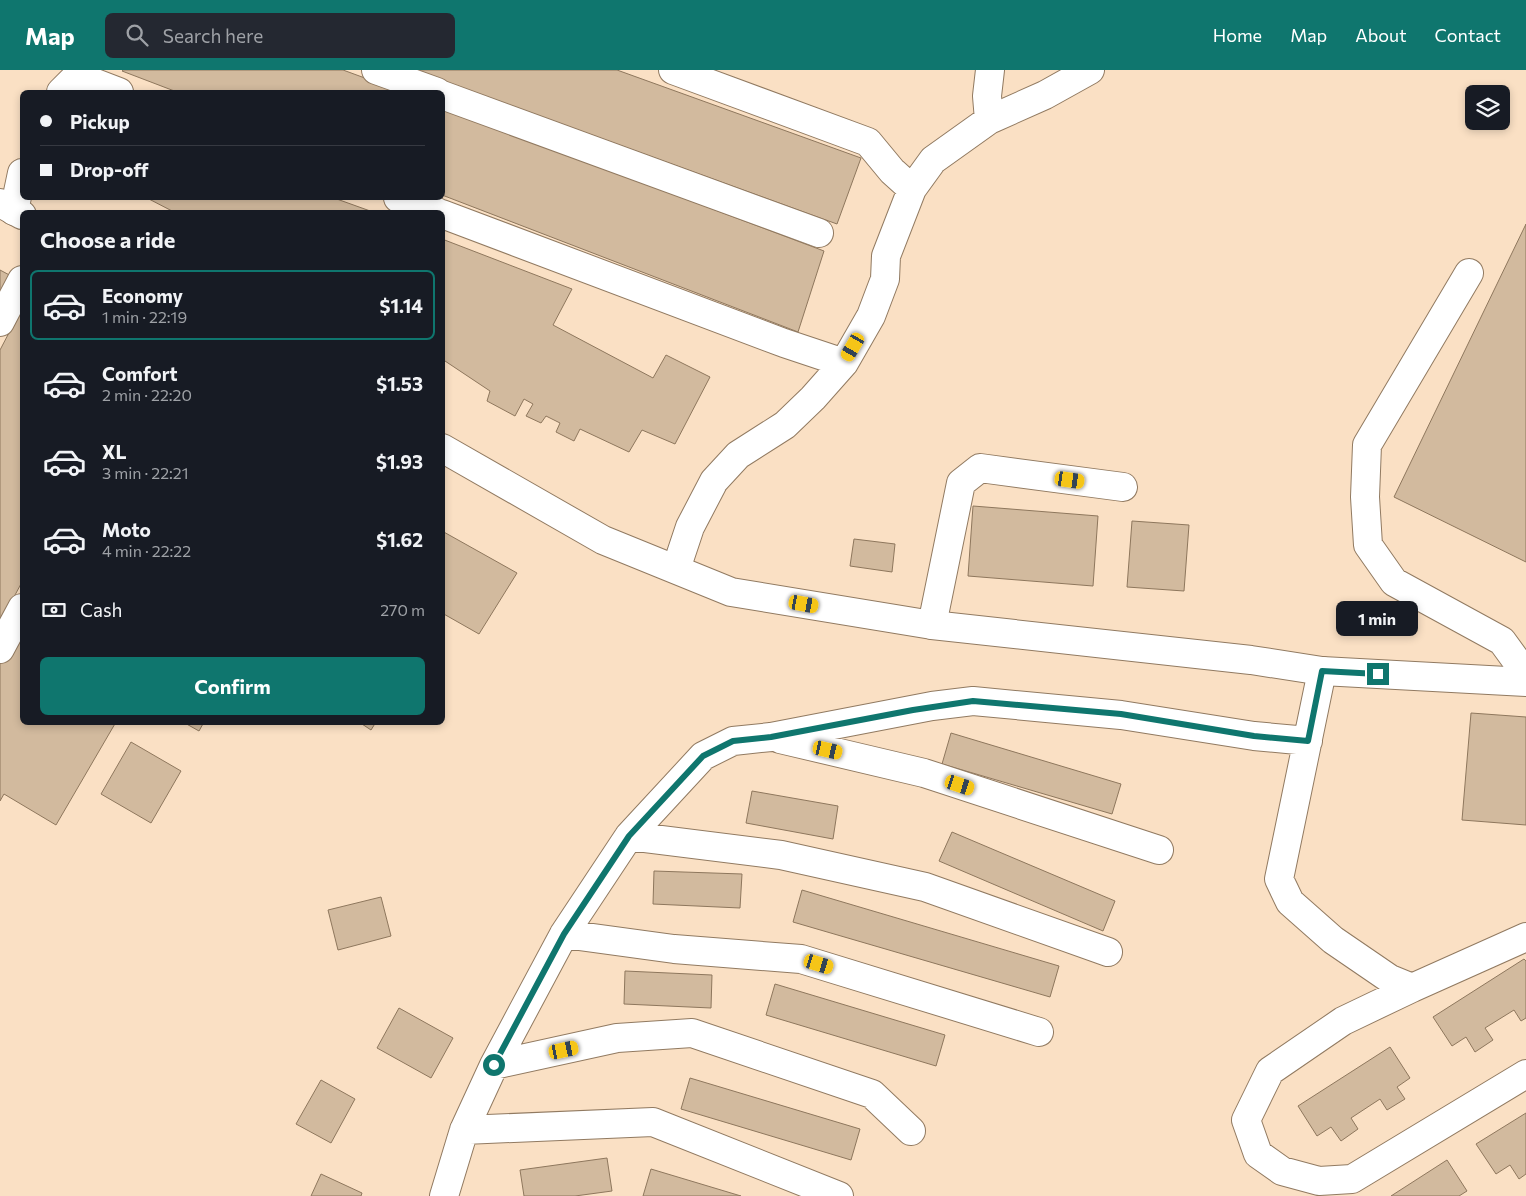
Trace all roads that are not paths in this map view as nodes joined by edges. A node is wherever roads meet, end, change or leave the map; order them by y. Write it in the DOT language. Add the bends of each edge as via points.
graph roads {
  1 [pos="376,70"];
  2 [pos="672,70"];
  3 [pos="990,70"];
  4 [pos="1090,70"];
  5 [pos="74,80"];
  6 [pos="112,90"];
  7 [pos="431,90"];
  8 [pos="445,96"];
  9 [pos="989,120"];
  10 [pos="20,180"];
  11 [pos="912,189"];
  12 [pos="404,200"];
  13 [pos="12,210"];
  14 [pos="431,210"];
  15 [pos="445,215"];
  16 [pos="819,233"];
  17 [pos="1470,273"];
  18 [pos="20,284"];
  19 [pos="0,322"];
  20 [pos="844,363"];
  21 [pos="445,450"];
  22 [pos="1123,487"];
  23 [pos="676,569"];
  24 [pos="20,612"];
  25 [pos="932,625"];
  26 [pos="0,649"];
  27 [pos="1322,671"];
  28 [pos="1526,674"];
  29 [pos="1526,682"];
  30 [pos="771,737"];
  31 [pos="1308,741"];
  32 [pos="629,836"];
  33 [pos="1159,850"];
  34 [pos="564,934"];
  35 [pos="1526,937"];
  36 [pos="1108,952"];
  37 [pos="1412,988"];
  38 [pos="1039,1032"];
  39 [pos="494,1065"];
  40 [pos="1526,1074"];
  41 [pos="464,1130"];
  42 [pos="911,1131"];
  43 [pos="444,1196"];
  44 [pos="839,1196"];
  1 -- 7 [label="street"];
  2 -- 11 [label="street" via="868,142 892,172"];
  3 -- 9 [label="street"];
  4 -- 9 [label="street"];
  5 -- 6 [label="street"];
  8 -- 16 [label="street"];
  9 -- 11 [label="street" via="933,160"];
  10 -- 13 [label="street"];
  11 -- 20 [label="street" via="886,256 885,279 871,316"];
  12 -- 14 [label="street"];
  15 -- 20 [label="street"];
  17 -- 28 [label="street" via="1367,445 1364,498 1368,545 1394,582 1502,641"];
  18 -- 19 [label="street"];
  20 -- 23 [label="street" via="785,425 738,455 714,481 690,527"];
  21 -- 23 [label="street" via="603,540"];
  22 -- 25 [label="street" via="980,468 961,482"];
  23 -- 25 [label="street" via="731,592"];
  24 -- 26 [label="street"];
  25 -- 27 [label="street" via="1242,659"];
  27 -- 29 [label="street"];
  27 -- 31 [label="street"];
  30 -- 31 [label="street" via="973,701 1121,714 1254,736"];
  30 -- 32 [label="street" via="733,741 703,756"];
  30 -- 33 [label="street" via="924,773"];
  31 -- 37 [label="street" via="1279,879 1290,902 1333,940 1390,979"];
  32 -- 34 [label="street"];
  32 -- 36 [label="street" via="781,855 925,887"];
  34 -- 38 [label="street" via="674,949 801,959"];
  34 -- 39 [label="street"];
  35 -- 37 [label="street"];
  37 -- 40 [label="street" via="1343,1021 1270,1071 1246,1120 1258,1154 1282,1171 1319,1181 1352,1179"];
  39 -- 41 [label="street"];
  39 -- 42 [label="street" via="617,1038 692,1033 872,1094"];
  41 -- 43 [label="street"];
  41 -- 44 [label="street" via="652,1122"];
}
